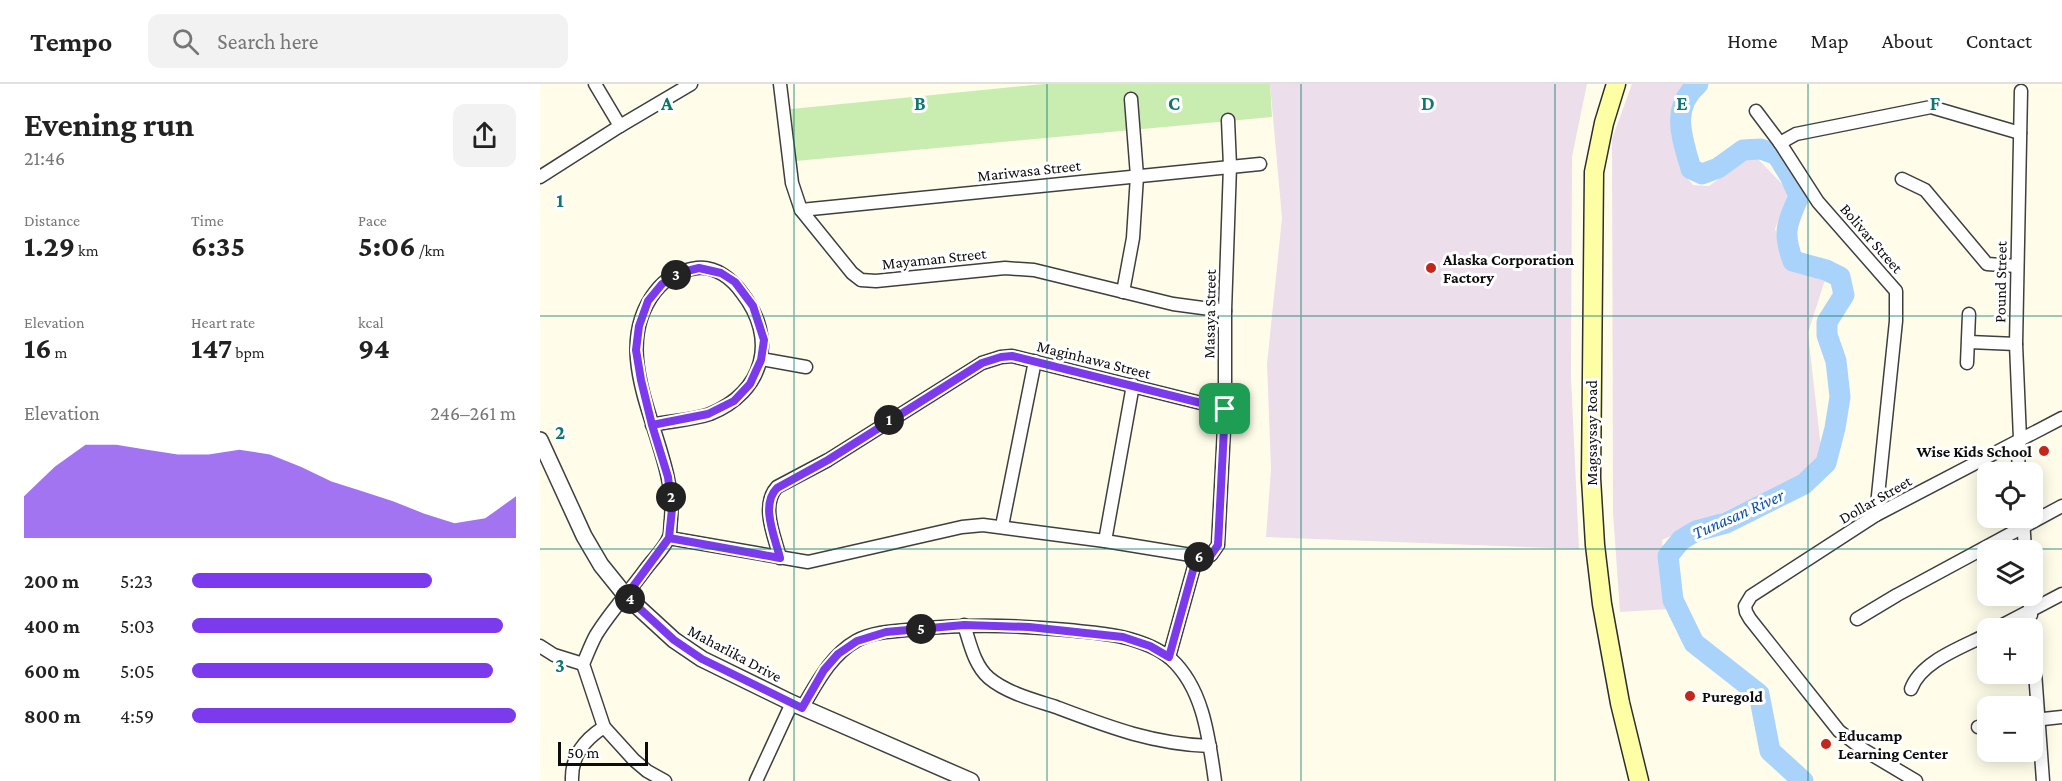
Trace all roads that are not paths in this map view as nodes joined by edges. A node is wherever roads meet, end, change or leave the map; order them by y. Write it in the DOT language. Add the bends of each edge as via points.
graph roads {
  1 [pos="595,84"];
  2 [pos="691,84"];
  3 [pos="780,84"];
  4 [pos="1616,84"];
  5 [pos="2021,91"];
  6 [pos="1131,99"];
  7 [pos="1756,111"];
  8 [pos="1228,120"];
  9 [pos="620,126"];
  10 [pos="2020,133"];
  11 [pos="1780,143"];
  12 [pos="1260,164"];
  13 [pos="1230,166"];
  14 [pos="1137,176"];
  15 [pos="540,177"];
  16 [pos="1902,179"];
  17 [pos="801,210"];
  18 [pos="2016,266"];
  19 [pos="1123,292"];
  20 [pos="1225,310"];
  21 [pos="1969,314"];
  22 [pos="1969,342"];
  23 [pos="2016,344"];
  24 [pos="761,360"];
  25 [pos="1035,362"];
  26 [pos="1967,363"];
  27 [pos="806,368"];
  28 [pos="1133,385"];
  29 [pos="1225,409"];
  30 [pos="2062,418"];
  31 [pos="652,425"];
  32 [pos="2020,439"];
  33 [pos="540,440"];
  34 [pos="2018,462"];
  35 [pos="2062,506"];
  36 [pos="2043,514"];
  37 [pos="1876,515"];
  38 [pos="1002,526"];
  39 [pos="2013,528"];
  40 [pos="669,538"];
  41 [pos="1105,541"];
  42 [pos="1197,556"];
  43 [pos="780,558"];
  44 [pos="2062,594"];
  45 [pos="626,596"];
  46 [pos="2030,606"];
  47 [pos="2031,611"];
  48 [pos="2017,618"];
  49 [pos="2031,618"];
  50 [pos="1857,619"];
  51 [pos="964,625"];
  52 [pos="1977,640"];
  53 [pos="540,646"];
  54 [pos="1169,657"];
  55 [pos="583,664"];
  56 [pos="1911,689"];
  57 [pos="797,706"];
  58 [pos="2062,717"];
  59 [pos="2043,719"];
  60 [pos="603,727"];
  61 [pos="1210,746"];
  62 [pos="2041,762"];
  63 [pos="572,781"];
  64 [pos="665,781"];
  65 [pos="756,781"];
  66 [pos="971,781"];
  67 [pos="1215,781"];
  68 [pos="1640,781"];
  69 [pos="1916,781"];
  70 [pos="2043,781"];
  1 -- 9 [label="street"];
  2 -- 9 [label="street"];
  3 -- 17 [label="street, Mayaman Street" via="792,183"];
  4 -- 68 [label="main road, Magsaysay Road" via="1598,148 1593,184 1591,486 1602,604 1620,703"];
  5 -- 10 [label="street, Pound Street"];
  6 -- 14 [label="street"];
  7 -- 11 [label="street, Bolivar Street"];
  8 -- 13 [label="street, Masaya Street"];
  9 -- 15 [label="street"];
  10 -- 11 [label="street" via="1931,107 1796,134"];
  10 -- 18 [label="street, Pound Street"];
  11 -- 37 [label="street, Bolivar Street" via="1818,202 1896,291"];
  12 -- 13 [label="street, Mariwasa Street"];
  13 -- 14 [label="street, Mariwasa Street"];
  13 -- 20 [label="street, Masaya Street"];
  14 -- 17 [label="street, Mariwasa Street"];
  14 -- 19 [label="street" via="1133,238"];
  16 -- 18 [label="street" via="1925,190 1987,264"];
  17 -- 19 [label="street, Mayaman Street" via="861,280 1005,268 1034,270"];
  18 -- 23 [label="street, Pound Street"];
  19 -- 20 [label="street, Mayaman Street" via="1173,304"];
  20 -- 29 [label="street, Masaya Street"];
  21 -- 22 [label="street"];
  22 -- 23 [label="street"];
  22 -- 26 [label="street"];
  23 -- 32 [label="street, Pound Street"];
  24 -- 27 [label="street"];
  24 -- 31 [label="street" via="750,384 734,401 708,414"];
  24 -- 31 [label="street" via="764,340 753,306 735,282 721,273 699,268 679,273 662,284 648,301 639,326 636,350"];
  25 -- 28 [label="street, Maginhawa Street"];
  25 -- 38 [label="street"];
  25 -- 43 [label="street, Maginhawa Street" via="1012,356 982,363 777,488 771,494 768,508"];
  28 -- 29 [label="street, Maginhawa Street"];
  28 -- 41 [label="street"];
  29 -- 42 [label="street, Masaya Street" via="1218,545 1211,555"];
  30 -- 32 [label="street, Dollar Street"];
  31 -- 40 [label="street" via="668,477 672,509"];
  32 -- 34 [label="street, Pound Street"];
  32 -- 37 [label="street, Dollar Street"];
  33 -- 45 [label="street, Maharlika Drive" via="584,536 600,565"];
  35 -- 36 [label="street"];
  37 -- 69 [label="street, Dollar Street" via="1751,596 1745,606 1750,619 1839,731"];
  38 -- 41 [label="street"];
  38 -- 43 [label="street" via="962,527 818,561"];
  39 -- 50 [label="street"];
  40 -- 43 [label="street"];
  40 -- 45 [label="street"];
  41 -- 42 [label="street"];
  42 -- 54 [label="street"];
  44 -- 47 [label="street"];
  45 -- 55 [label="street" via="596,636"];
  45 -- 57 [label="street, Maharlika Drive" via="674,640 702,659"];
  46 -- 47 [label="street"];
  47 -- 48 [label="street"];
  47 -- 49 [label="street"];
  51 -- 54 [label="street" via="1102,634 1138,642"];
  51 -- 57 [label="street" via="886,632 857,641 838,654"];
  51 -- 61 [label="street" via="981,669 999,684 1148,739"];
  52 -- 56 [label="street" via="1919,673"];
  53 -- 55 [label="street"];
  54 -- 61 [label="street" via="1189,681 1199,701"];
  55 -- 60 [label="street"];
  57 -- 65 [label="street"];
  57 -- 66 [label="street, Maharlika Drive"];
  58 -- 59 [label="street"];
  60 -- 63 [label="street" via="588,738 576,756"];
  60 -- 64 [label="street" via="646,771"];
  61 -- 67 [label="street"];
  62 -- 70 [label="street"];
}
